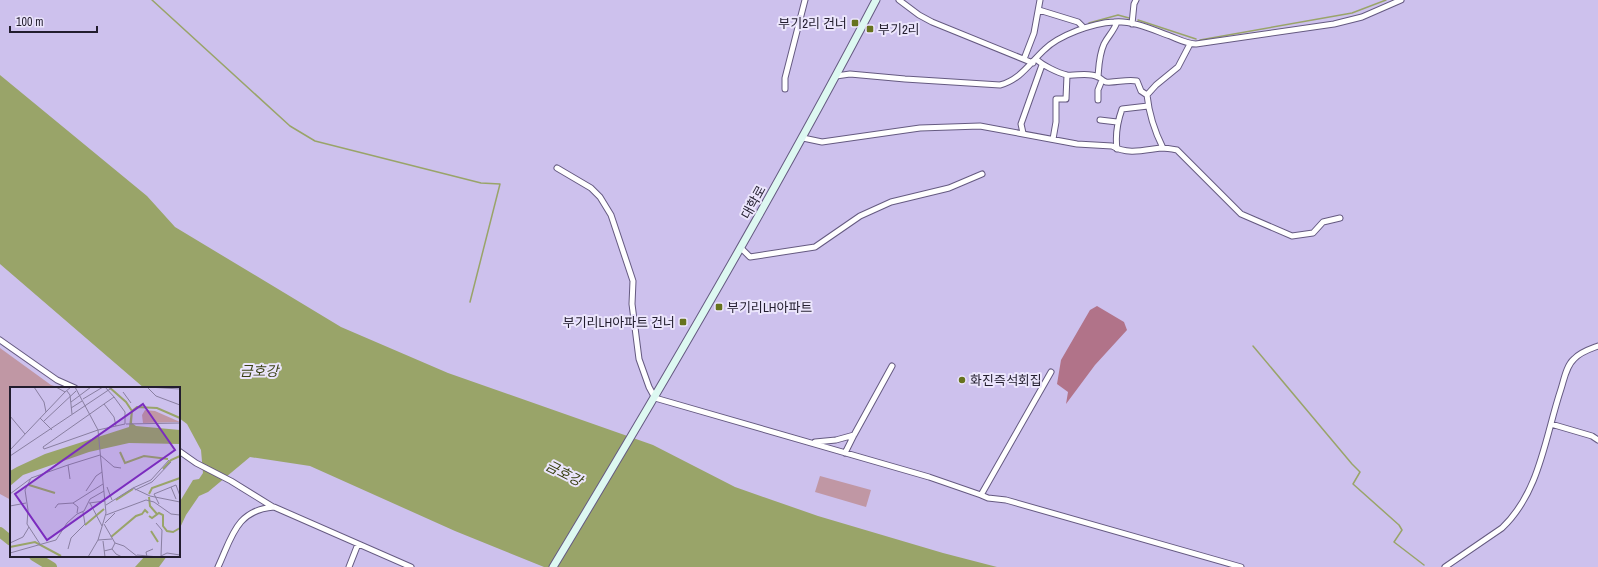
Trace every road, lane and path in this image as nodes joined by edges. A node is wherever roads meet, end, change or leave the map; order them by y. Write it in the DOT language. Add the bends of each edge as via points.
graph roads {
  1 [pos="805,0"];
  2 [pos="876,0"];
  3 [pos="899,0"];
  4 [pos="1040,0"];
  5 [pos="1136,0"];
  6 [pos="1401,0"];
  7 [pos="1039,10"];
  8 [pos="1117,22"];
  9 [pos="1132,24"];
  10 [pos="1084,28"];
  11 [pos="1190,44"];
  12 [pos="1024,59"];
  13 [pos="1034,61"];
  14 [pos="1042,65"];
  15 [pos="1067,75"];
  16 [pos="836,76"];
  17 [pos="1100,78"];
  18 [pos="785,89"];
  19 [pos="1147,95"];
  20 [pos="1098,100"];
  21 [pos="1148,106"];
  22 [pos="1100,120"];
  23 [pos="1117,122"];
  24 [pos="1023,133"];
  25 [pos="803,138"];
  26 [pos="1053,138"];
  27 [pos="1163,148"];
  28 [pos="1117,149"];
  29 [pos="557,168"];
  30 [pos="982,174"];
  31 [pos="1340,218"];
  32 [pos="741,248"];
  33 [pos="0,340"];
  34 [pos="1598,346"];
  35 [pos="892,366"];
  36 [pos="1051,372"];
  37 [pos="73,387"];
  38 [pos="655,398"];
  39 [pos="1551,424"];
  40 [pos="854,435"];
  41 [pos="1598,440"];
  42 [pos="811,443"];
  43 [pos="180,452"];
  44 [pos="846,453"];
  45 [pos="981,496"];
  46 [pos="274,508"];
  47 [pos="358,544"];
  48 [pos="218,567"];
  49 [pos="349,567"];
  50 [pos="411,567"];
  51 [pos="553,567"];
  52 [pos="1241,567"];
  53 [pos="1445,567"];
  1 -- 18 [label="street" via="785,78"];
  2 -- 16 [label="main road, 대학로"];
  3 -- 12 [label="street" via="932,22"];
  4 -- 7 [label="street"];
  5 -- 9 [label="street"];
  6 -- 11 [label="street" via="1362,17 1334,24"];
  7 -- 10 [label="street" via="1078,22"];
  7 -- 12 [label="street"];
  8 -- 9 [label="street"];
  8 -- 10 [label="street"];
  8 -- 17 [label="street" via="1098,58"];
  9 -- 11 [label="street"];
  10 -- 13 [label="street" via="1055,41"];
  11 -- 19 [label="street" via="1178,67 1156,84"];
  12 -- 13 [label="street"];
  13 -- 14 [label="street"];
  13 -- 16 [label="street" via="1022,74 1000,85 850,74"];
  14 -- 15 [label="street"];
  14 -- 24 [label="street" via="1021,124"];
  15 -- 17 [label="street"];
  15 -- 26 [label="street" via="1066,99 1056,100"];
  16 -- 25 [label="main road, 대학로"];
  17 -- 19 [label="street" via="1106,82 1137,82 1141,91"];
  17 -- 20 [label="street"];
  19 -- 21 [label="street"];
  21 -- 23 [label="street" via="1122,109"];
  21 -- 27 [label="street" via="1154,130"];
  22 -- 23 [label="street"];
  23 -- 28 [label="street"];
  24 -- 25 [label="street" via="968,126 920,128 822,142"];
  24 -- 26 [label="street"];
  25 -- 32 [label="main road, 대학로"];
  26 -- 28 [label="street" via="1076,144 1112,146"];
  27 -- 28 [label="street" via="1137,152"];
  27 -- 31 [label="street" via="1177,150 1241,214 1292,236 1312,233 1322,222"];
  29 -- 38 [label="street" via="591,188 611,215 633,281 632,304 639,359"];
  30 -- 32 [label="street" via="956,185 891,202 860,216 815,247 750,257"];
  32 -- 38 [label="main road, 대학로"];
  33 -- 37 [label="street" via="57,380"];
  34 -- 39 [label="street" via="1573,359"];
  35 -- 40 [label="street"];
  36 -- 45 [label="street"];
  38 -- 42 [label="street"];
  38 -- 51 [label="main road, 대학로"];
  39 -- 41 [label="street"];
  39 -- 53 [label="street" via="1532,485 1509,521 1489,538"];
  40 -- 42 [label="street"];
  40 -- 44 [label="street"];
  42 -- 44 [label="street"];
  43 -- 46 [label="street"];
  44 -- 45 [label="street" via="929,477"];
  45 -- 52 [label="street" via="1006,500"];
  46 -- 47 [label="street"];
  46 -- 48 [label="street" via="253,512 238,524"];
  47 -- 49 [label="street"];
  47 -- 50 [label="street"];
}
